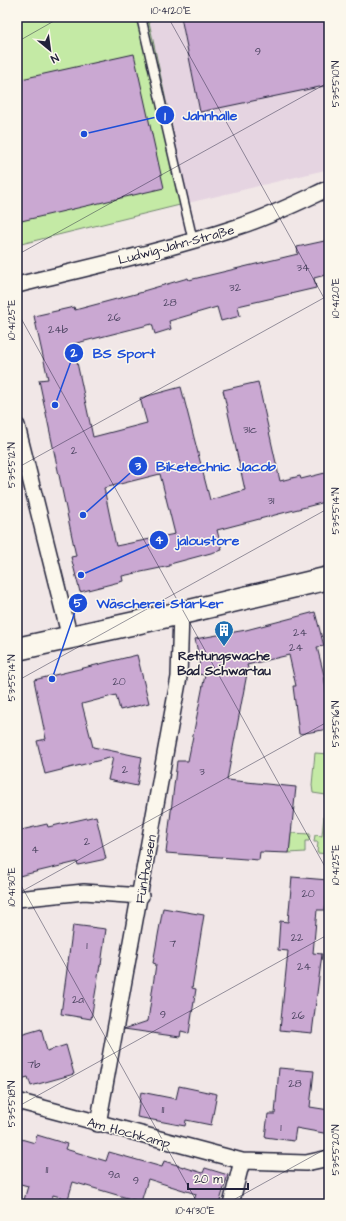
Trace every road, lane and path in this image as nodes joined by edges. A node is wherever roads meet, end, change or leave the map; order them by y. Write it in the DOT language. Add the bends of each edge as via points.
graph roads {
  1 [pos="141,17"];
  2 [pos="329,188"];
  3 [pos="193,241"];
  4 [pos="17,285"];
  5 [pos="17,426"];
  6 [pos="329,578"];
  7 [pos="181,613"];
  8 [pos="70,638"];
  9 [pos="17,649"];
  10 [pos="141,896"];
  11 [pos="17,899"];
  12 [pos="17,1101"];
  13 [pos="98,1124"];
  14 [pos="329,1158"];
  15 [pos="242,1161"];
  16 [pos="231,1204"];
  1 -- 3 [label="lane"];
  2 -- 3 [label="street, Ludwig-Jahn-Straße" via="239,227"];
  3 -- 4 [label="street, Ludwig-Jahn-Straße"];
  5 -- 8 [label="street"];
  6 -- 7 [label="main road"];
  7 -- 8 [label="main road"];
  7 -- 10 [label="street, Fünfhausen" via="179,677"];
  8 -- 9 [label="main road"];
  10 -- 11 [label="street" via="84,892"];
  10 -- 13 [label="street, Fünfhausen"];
  12 -- 13 [label="street, Am Hochkamp"];
  13 -- 15 [label="street, Am Hochkamp"];
  14 -- 15 [label="street, Am Hochkamp" via="306,1163"];
  15 -- 16 [label="street"];
}
